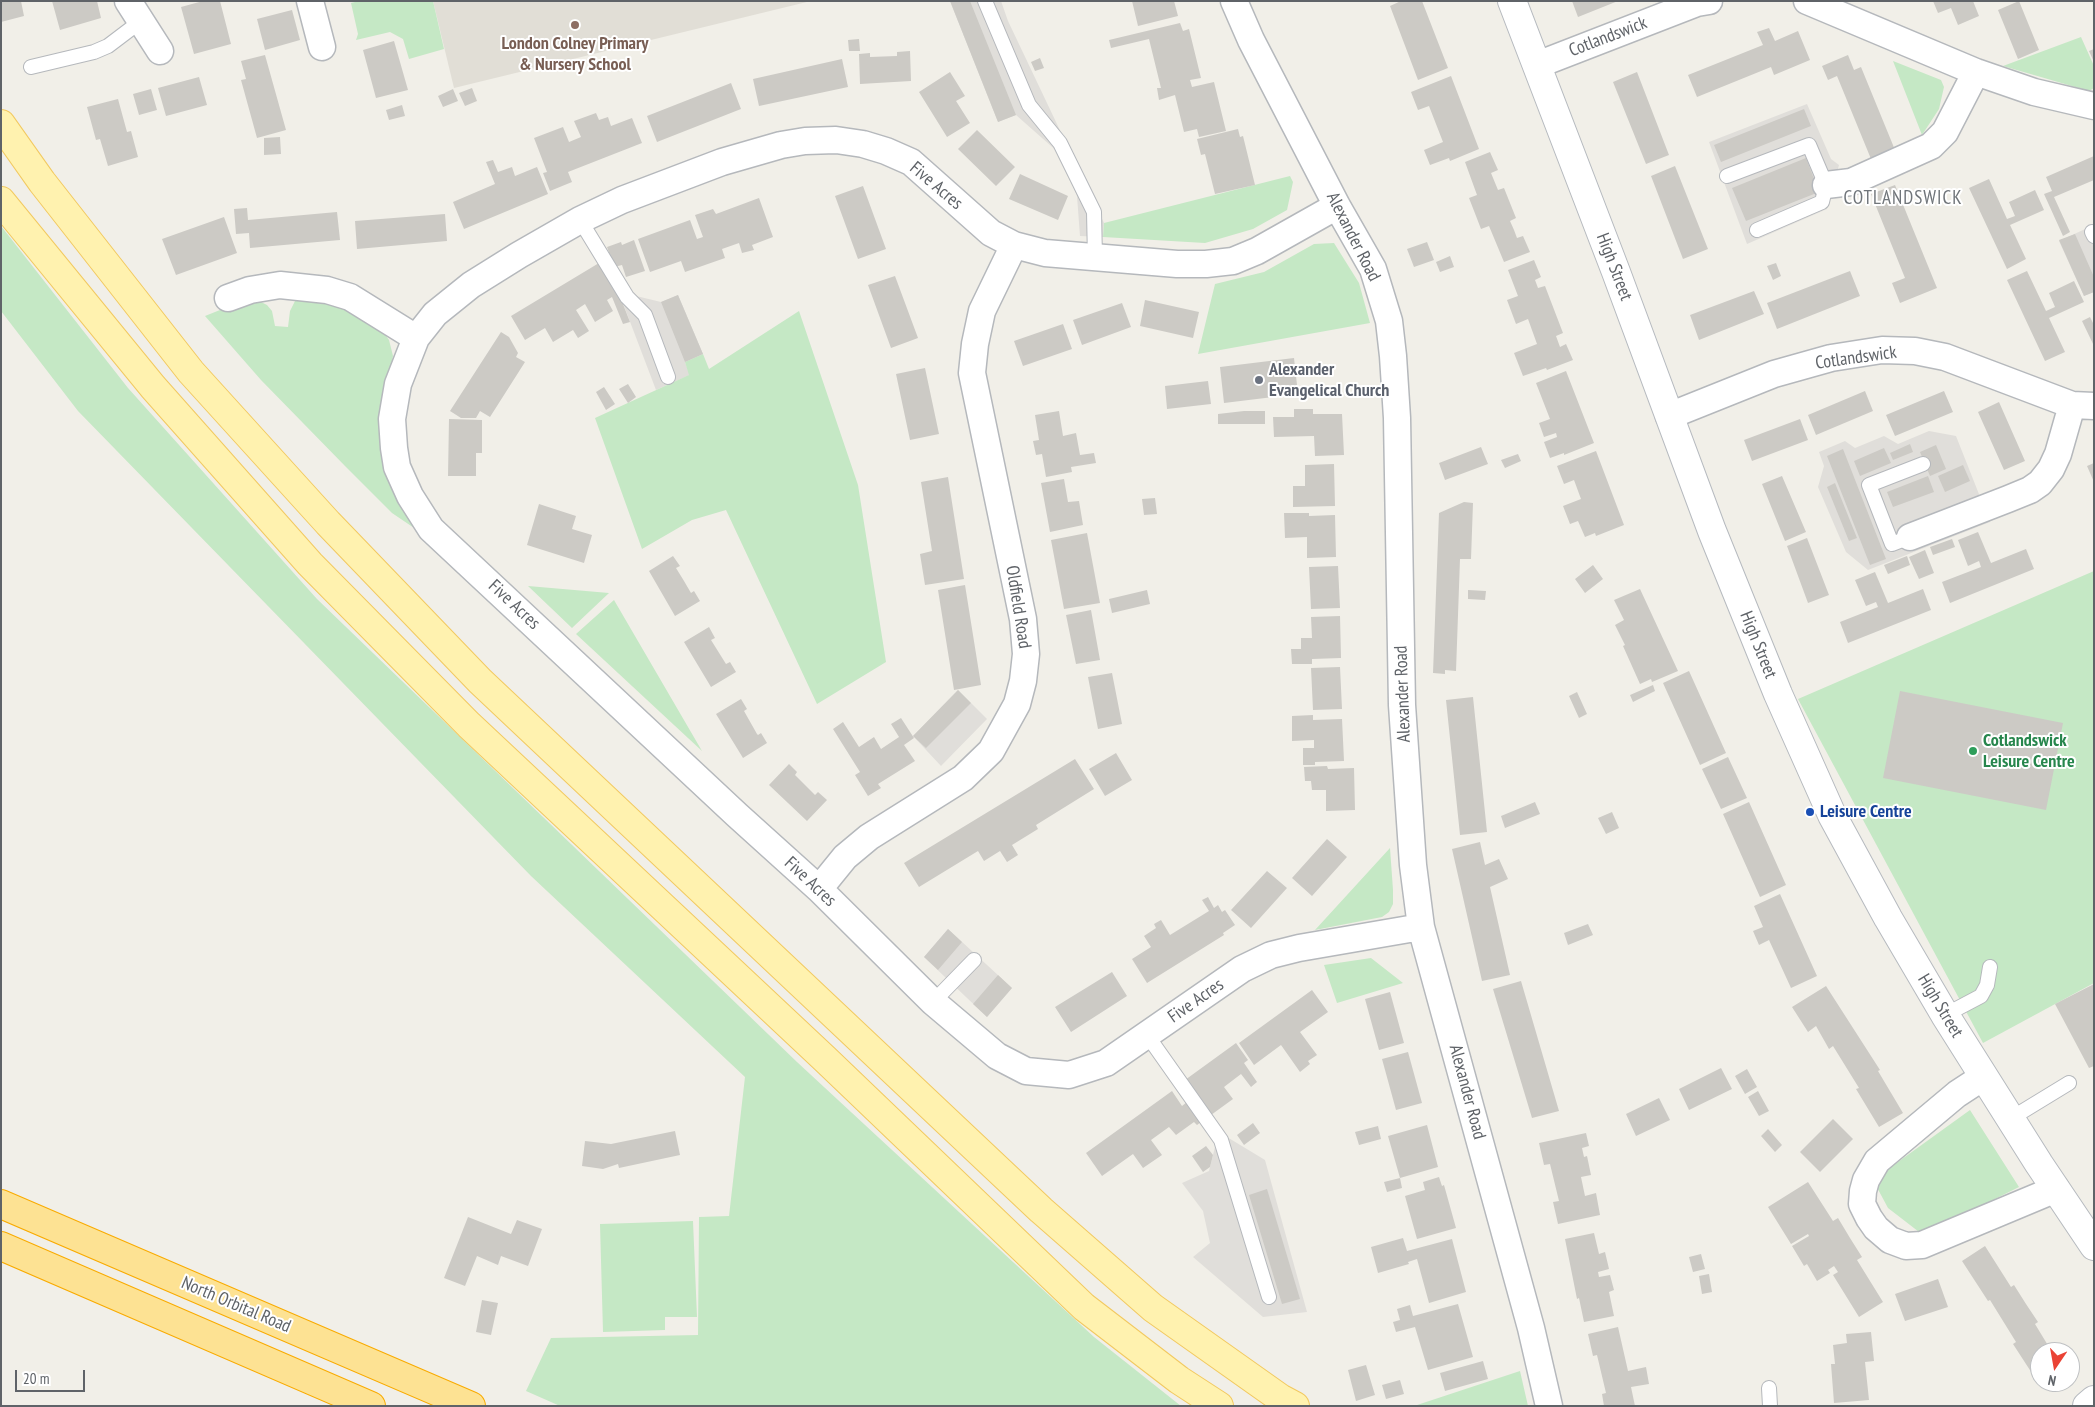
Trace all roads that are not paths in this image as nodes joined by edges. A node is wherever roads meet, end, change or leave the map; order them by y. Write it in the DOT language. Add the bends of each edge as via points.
graph roads {
  1 [pos="310,1"];
  2 [pos="985,1"];
  3 [pos="1234,1"];
  4 [pos="1512,1"];
  5 [pos="1709,1"];
  6 [pos="1807,1"];
  7 [pos="135,11"];
  8 [pos="322,47"];
  9 [pos="160,50"];
  10 [pos="1537,65"];
  11 [pos="31,66"];
  12 [pos="1976,72"];
  13 [pos="2094,106"];
  14 [pos="1,124"];
  15 [pos="1727,176"];
  16 [pos="1826,185"];
  17 [pos="1,201"];
  18 [pos="1337,206"];
  19 [pos="580,220"];
  20 [pos="1757,230"];
  21 [pos="1014,245"];
  22 [pos="1095,258"];
  23 [pos="228,298"];
  24 [pos="416,338"];
  25 [pos="668,377"];
  26 [pos="2083,405"];
  27 [pos="1669,416"];
  28 [pos="1923,464"];
  29 [pos="1910,537"];
  30 [pos="819,889"];
  31 [pos="1422,927"];
  32 [pos="974,960"];
  33 [pos="1990,967"];
  34 [pos="933,1002"];
  35 [pos="1945,1015"];
  36 [pos="1147,1035"];
  37 [pos="1983,1077"];
  38 [pos="2069,1083"];
  39 [pos="2010,1119"];
  40 [pos="2056,1189"];
  41 [pos="1,1204"];
  42 [pos="1,1246"];
  43 [pos="2094,1246"];
  44 [pos="1269,1297"];
  45 [pos="1769,1388"];
  46 [pos="2094,1400"];
  47 [pos="371,1406"];
  48 [pos="471,1406"];
  49 [pos="1219,1406"];
  50 [pos="1295,1406"];
  51 [pos="1549,1406"];
  52 [pos="1770,1406"];
  53 [pos="2087,1406"];
  1 -- 8 [label="street"];
  2 -- 22 [label="lane" via="1029,105 1060,143 1094,212"];
  3 -- 18 [label="street, Alexander Road"];
  4 -- 10 [label="street, High Street"];
  5 -- 10 [label="street, Cotlandswick"];
  6 -- 12 [label="street"];
  7 -- 9 [label="street"];
  7 -- 11 [label="lane" via="108,46"];
  10 -- 27 [label="street, High Street"];
  12 -- 13 [label="street" via="2034,92"];
  12 -- 16 [label="street" via="1945,132 1931,146 1851,182"];
  14 -- 50 [label="main road" via="42,182 191,372 328,523 480,681 1041,1210 1153,1308"];
  15 -- 16 [label="lane" via="1809,145"];
  16 -- 20 [label="lane" via="1822,202"];
  17 -- 49 [label="main road" via="152,387 310,564 462,718 1084,1307 1179,1380"];
  18 -- 22 [label="street, Five Acres" via="1258,251 1233,261 1177,264"];
  18 -- 31 [label="street, Alexander Road" via="1373,269 1389,321 1397,428 1402,705 1413,864"];
  19 -- 21 [label="street, Five Acres" via="622,200 722,162 789,144 836,140 863,144 911,162 991,233"];
  19 -- 24 [label="street, Five Acres" via="471,285 435,314"];
  19 -- 25 [label="lane" via="627,298 646,315"];
  21 -- 22 [label="street, Five Acres" via="1045,253"];
  21 -- 30 [label="street, Oldfield Road" via="982,311 972,372 1024,619 1026,654 1019,696 991,751 963,778 869,837 845,857"];
  23 -- 24 [label="street" via="280,285 327,290 350,297"];
  24 -- 30 [label="street, Five Acres" via="398,384 392,419 394,448 410,496 431,530"];
  26 -- 27 [label="street, Cotlandswick" via="1945,357 1915,351 1882,350 1830,358 1774,374"];
  26 -- 29 [label="street, Cotlandswick" via="2051,469 2040,483 2030,490"];
  27 -- 35 [label="street, High Street" via="1770,676 1832,814"];
  28 -- 29 [label="lane" via="1869,485 1892,544"];
  30 -- 34 [label="street, Five Acres"];
  31 -- 36 [label="street, Five Acres" via="1271,955 1242,969"];
  31 -- 51 [label="street, Alexander Road" via="1531,1328"];
  32 -- 34 [label="lane"];
  33 -- 35 [label="lane" via="1981,996"];
  34 -- 36 [label="street, Five Acres" via="997,1056 1026,1071 1068,1075 1106,1063"];
  35 -- 37 [label="street, High Street"];
  36 -- 44 [label="lane" via="1221,1140"];
  37 -- 39 [label="street, High Street"];
  37 -- 40 [label="street" via="1957,1094 1877,1161 1863,1191 1862,1204 1869,1218 1890,1240 1906,1246 1922,1245"];
  38 -- 39 [label="lane"];
  39 -- 40 [label="street, High Street"];
  40 -- 43 [label="street, High Street"];
  41 -- 48 [label="highway, North Orbital Road"];
  42 -- 47 [label="highway"];
  45 -- 52 [label="lane"];
  46 -- 53 [label="street"];
}
